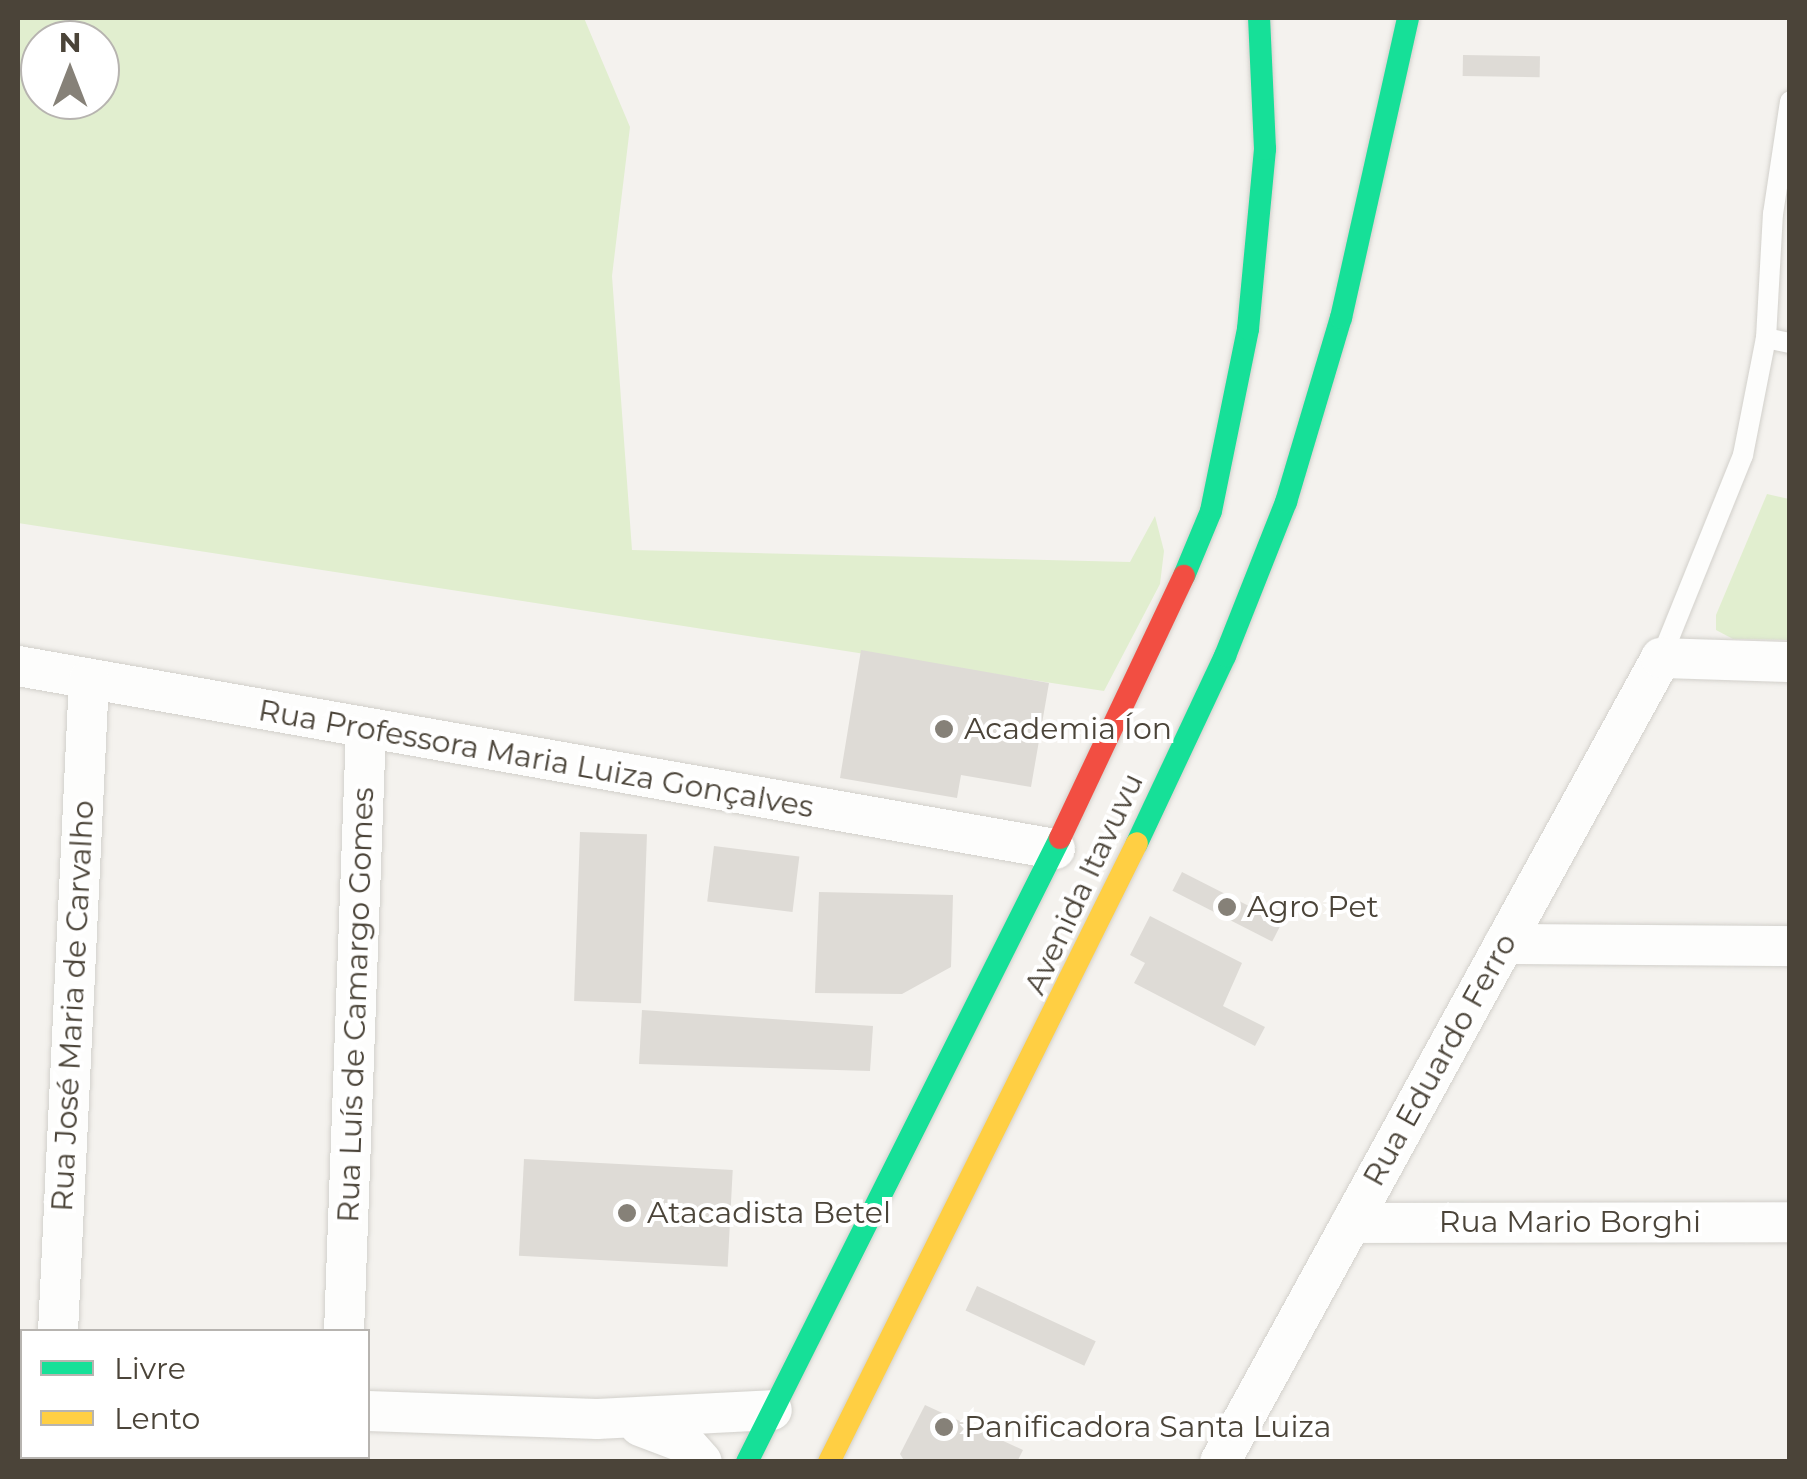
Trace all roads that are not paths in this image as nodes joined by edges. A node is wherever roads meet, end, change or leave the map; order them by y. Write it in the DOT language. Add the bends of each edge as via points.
graph roads {
  1 [pos="1259,18"];
  2 [pos="1408,18"];
  3 [pos="1790,101"];
  4 [pos="1781,213"];
  5 [pos="1766,338"];
  6 [pos="1790,342"];
  7 [pos="1660,658"];
  8 [pos="1790,662"];
  9 [pos="18,666"];
  10 [pos="89,680"];
  11 [pos="366,730"];
  12 [pos="1056,850"];
  13 [pos="1504,944"];
  14 [pos="1790,946"];
  15 [pos="1790,1222"];
  16 [pos="1350,1223"];
  17 [pos="58,1329"];
  18 [pos="344,1329"];
  19 [pos="848,1391"];
  20 [pos="811,1400"];
  21 [pos="772,1410"];
  22 [pos="370,1411"];
  23 [pos="597,1419"];
  24 [pos="702,1462"];
  25 [pos="747,1462"];
  26 [pos="829,1462"];
  27 [pos="861,1462"];
  28 [pos="1220,1462"];
  1 -- 12 [label="main road, Avenida Itavuvu" via="1264,149 1248,330 1211,510 1153,653"];
  2 -- 19 [label="main road, Avenida Itavuvu" via="1341,318 1286,502 1252,588 1069,988 877,1357"];
  3 -- 4 [label="lane"];
  4 -- 5 [label="lane"];
  5 -- 6 [label="lane"];
  5 -- 7 [label="lane" via="1743,455"];
  7 -- 8 [label="street"];
  7 -- 13 [label="street, Rua Eduardo Ferro"];
  9 -- 10 [label="street, Rua Professora Maria Luiza Gonçalves"];
  10 -- 11 [label="street, Rua Professora Maria Luiza Gonçalves"];
  10 -- 17 [label="street, Rua José Maria de Carvalho"];
  11 -- 12 [label="street, Rua Professora Maria Luiza Gonçalves"];
  11 -- 18 [label="street, Rua Luís de Camargo Gomes"];
  12 -- 21 [label="main road, Avenida Itavuvu"];
  13 -- 14 [label="street"];
  13 -- 16 [label="street, Rua Eduardo Ferro"];
  15 -- 16 [label="street, Rua Mario Borghi"];
  16 -- 28 [label="street, Rua Eduardo Ferro"];
  19 -- 26 [label="main road"];
  19 -- 27 [label="street"];
  20 -- 21 [label="main road"];
  21 -- 23 [label="street"];
  21 -- 25 [label="main road, Avenida Itavuvu"];
  22 -- 23 [label="street"];
  23 -- 24 [label="street" via="655,1428 686,1443"];
}
